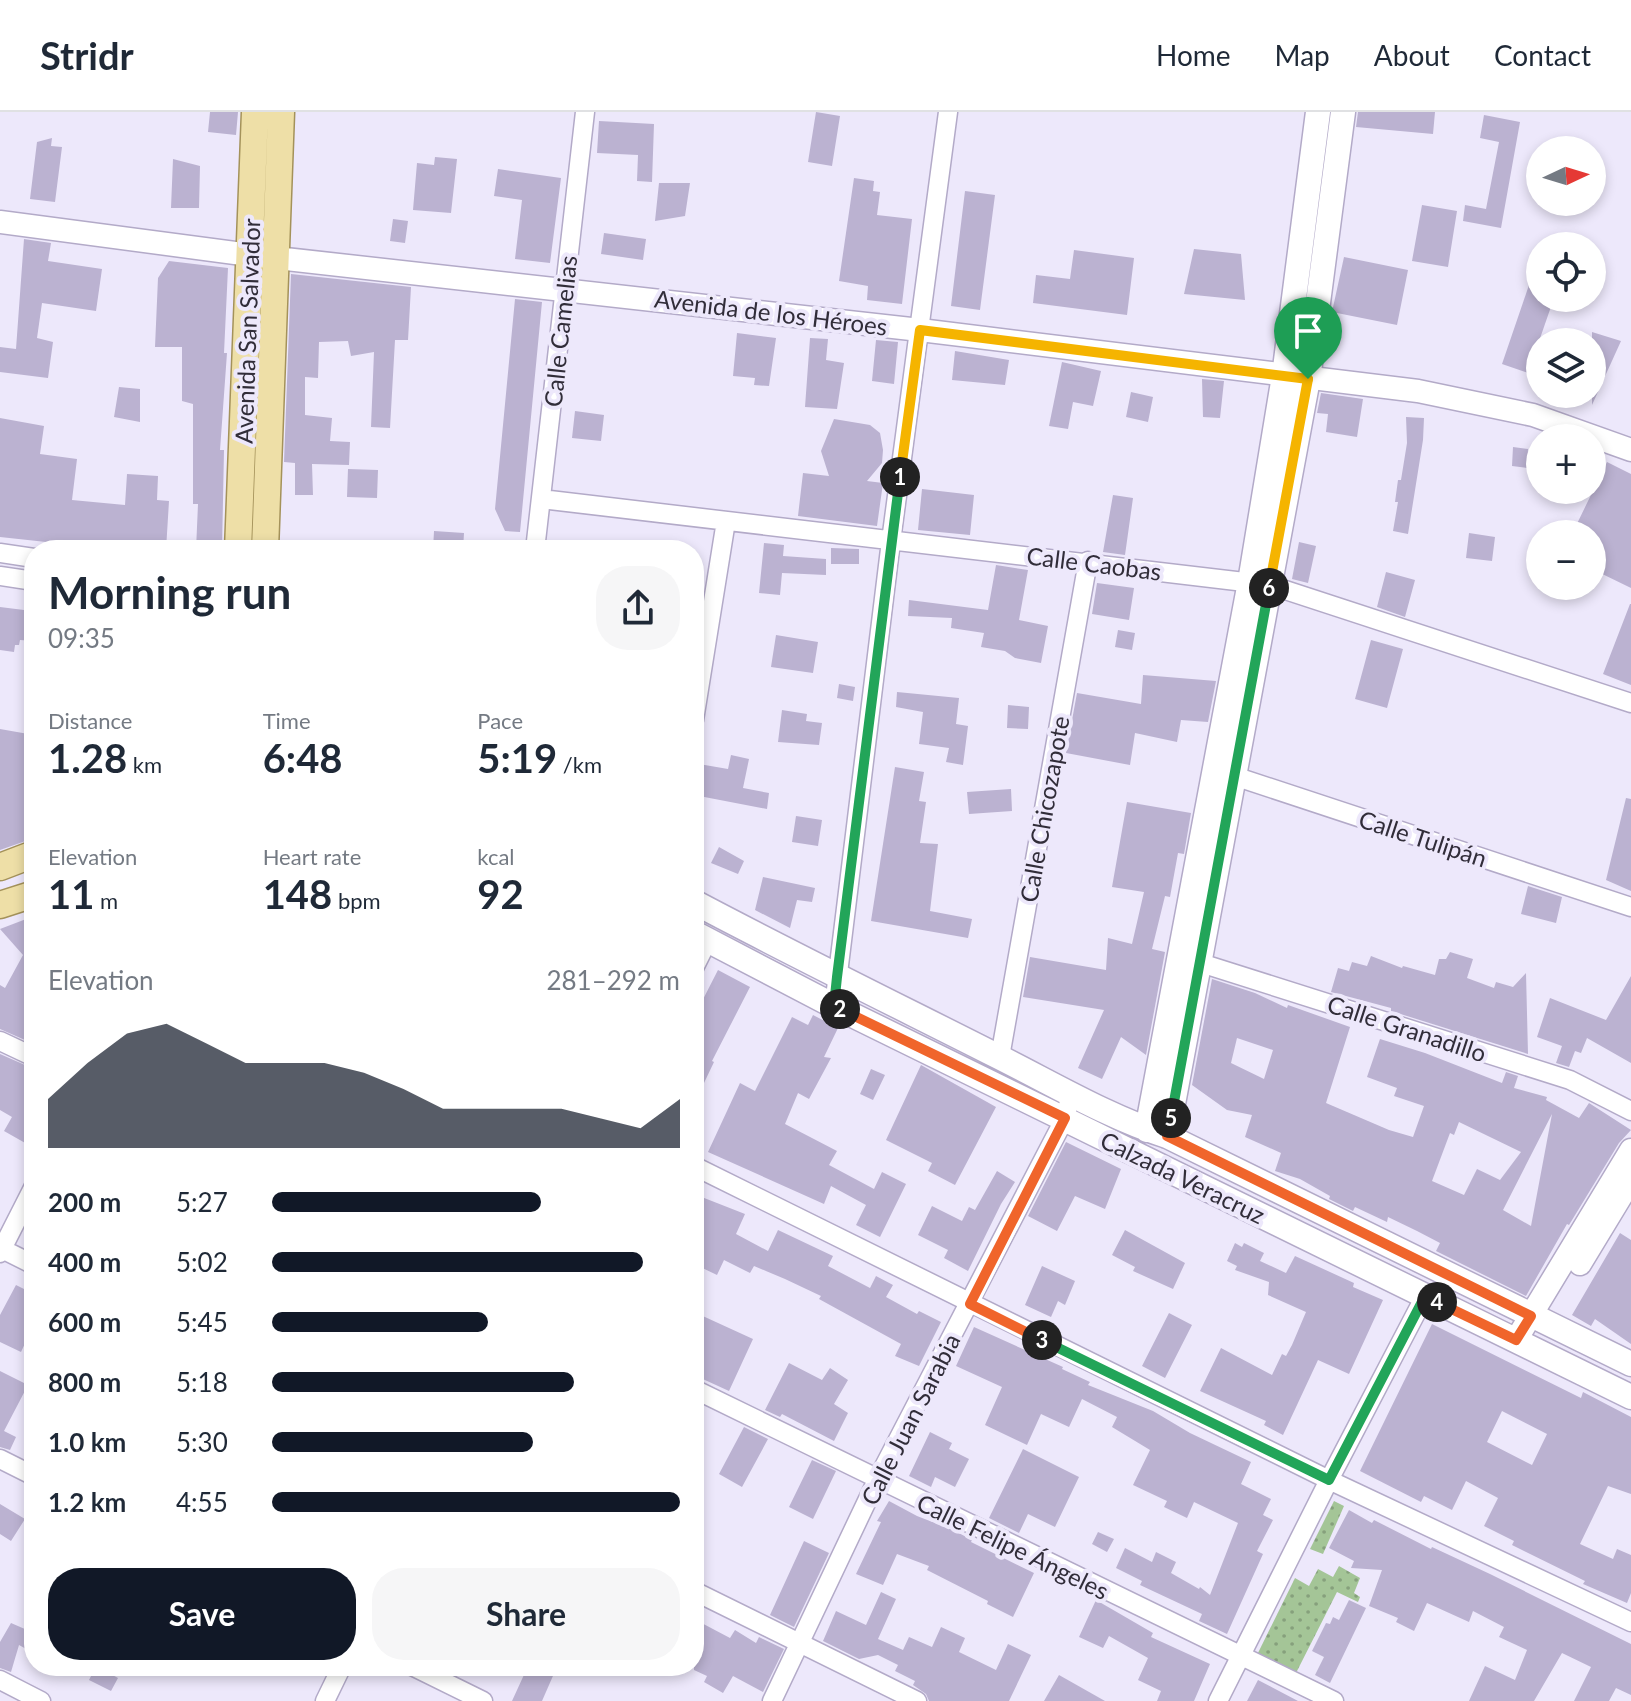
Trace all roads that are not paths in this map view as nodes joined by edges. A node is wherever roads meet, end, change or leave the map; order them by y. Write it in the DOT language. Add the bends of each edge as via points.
graph roads {
  1 [pos="255,112"];
  2 [pos="281,112"];
  3 [pos="585,112"];
  4 [pos="948,112"];
  5 [pos="1318,112"];
  6 [pos="1343,112"];
  7 [pos="0,222"];
  8 [pos="263,257"];
  9 [pos="565,289"];
  10 [pos="920,330"];
  11 [pos="1296,378"];
  12 [pos="1631,450"];
  13 [pos="541,499"];
  14 [pos="726,521"];
  15 [pos="239,540"];
  16 [pos="265,540"];
  17 [pos="536,540"];
  18 [pos="891,541"];
  19 [pos="0,553"];
  20 [pos="24,557"];
  21 [pos="1088,561"];
  22 [pos="0,576"];
  23 [pos="24,580"];
  24 [pos="1260,583"];
  25 [pos="704,658"];
  26 [pos="1631,703"];
  27 [pos="1224,772"];
  28 [pos="24,858"];
  29 [pos="0,867"];
  30 [pos="24,897"];
  31 [pos="0,905"];
  32 [pos="704,907"];
  33 [pos="1631,907"];
  34 [pos="704,938"];
  35 [pos="1189,959"];
  36 [pos="837,977"];
  37 [pos="834,1006"];
  38 [pos="0,1041"];
  39 [pos="24,1052"];
  40 [pos="1000,1057"];
  41 [pos="1071,1094"];
  42 [pos="1631,1111"];
  43 [pos="1065,1118"];
  44 [pos="1157,1133"];
  45 [pos="1631,1150"];
  46 [pos="704,1171"];
  47 [pos="1631,1180"];
  48 [pos="24,1205"];
  49 [pos="1,1250"];
  50 [pos="24,1260"];
  51 [pos="1425,1296"];
  52 [pos="970,1304"];
  53 [pos="1538,1319"];
  54 [pos="1523,1343"];
  55 [pos="1631,1364"];
  56 [pos="704,1394"];
  57 [pos="1631,1397"];
  58 [pos="0,1459"];
  59 [pos="24,1471"];
  60 [pos="877,1480"];
  61 [pos="1329,1480"];
  62 [pos="704,1596"];
  63 [pos="1631,1622"];
  64 [pos="799,1643"];
  65 [pos="1241,1656"];
  66 [pos="337,1676"];
  67 [pos="432,1676"];
  68 [pos="0,1680"];
  69 [pos="41,1701"];
  70 [pos="325,1701"];
  71 [pos="483,1701"];
  72 [pos="772,1701"];
  73 [pos="917,1701"];
  74 [pos="1218,1701"];
  75 [pos="1334,1701"];
  1 -- 8 [label="main road, Avenida San Salvador"];
  2 -- 8 [label="main road, Avenida San Salvador"];
  3 -- 9 [label="street, Calle Camelias"];
  4 -- 10 [label="street"];
  5 -- 11 [label="main road"];
  6 -- 11 [label="main road"];
  7 -- 8 [label="street, Avenida de los Héroes"];
  8 -- 9 [label="street, Avenida de los Héroes"];
  8 -- 15 [label="main road, Avenida San Salvador"];
  8 -- 16 [label="main road, Avenida San Salvador"];
  9 -- 10 [label="street, Avenida de los Héroes"];
  9 -- 13 [label="street, Calle Camelias"];
  10 -- 11 [label="street, Avenida de los Héroes"];
  10 -- 18 [label="street"];
  11 -- 12 [label="street, Avenida de los Héroes" via="1418,391 1533,415"];
  11 -- 24 [label="main road"];
  13 -- 14 [label="street, Calle Caobas"];
  13 -- 17 [label="street, Calle Camelias"];
  14 -- 18 [label="street, Calle Caobas"];
  14 -- 25 [label="street"];
  18 -- 21 [label="street, Calle Caobas"];
  18 -- 36 [label="street"];
  19 -- 20 [label="street"];
  21 -- 24 [label="street, Calle Caobas"];
  21 -- 40 [label="street, Calle Chicozapote"];
  22 -- 23 [label="street"];
  24 -- 26 [label="street, Calle Caobas"];
  24 -- 27 [label="main road"];
  27 -- 33 [label="street, Calle Tulipán"];
  27 -- 35 [label="main road"];
  28 -- 29 [label="main road"];
  30 -- 31 [label="main road"];
  32 -- 36 [label="main road, Calzada Veracruz"];
  34 -- 37 [label="main road, Calzada Veracruz"];
  35 -- 42 [label="street, Calle Granadillo" via="1570,1080"];
  35 -- 44 [label="main road"];
  36 -- 37 [label="street"];
  36 -- 40 [label="main road, Calzada Veracruz"];
  37 -- 43 [label="main road, Calzada Veracruz"];
  38 -- 39 [label="street"];
  40 -- 41 [label="main road, Calzada Veracruz"];
  41 -- 43 [label="street, Calle Juan Sarabia"];
  41 -- 44 [label="main road, Calzada Veracruz"];
  43 -- 51 [label="main road, Calzada Veracruz"];
  43 -- 52 [label="street, Calle Juan Sarabia"];
  44 -- 53 [label="main road, Calzada Veracruz"];
  45 -- 53 [label="street"];
  46 -- 52 [label="street"];
  47 -- 53 [label="street"];
  48 -- 49 [label="street"];
  49 -- 50 [label="street"];
  51 -- 54 [label="main road, Calzada Veracruz"];
  51 -- 61 [label="street"];
  52 -- 60 [label="street, Calle Juan Sarabia"];
  52 -- 61 [label="street"];
  53 -- 54 [label="street"];
  53 -- 55 [label="main road, Calzada Veracruz"];
  54 -- 57 [label="main road, Calzada Veracruz"];
  56 -- 60 [label="street, Calle Felipe Ángeles"];
  58 -- 59 [label="street"];
  60 -- 64 [label="street, Calle Juan Sarabia"];
  60 -- 65 [label="street, Calle Felipe Ángeles"];
  61 -- 63 [label="street"];
  61 -- 65 [label="street"];
  62 -- 64 [label="street"];
  64 -- 72 [label="street, Calle Juan Sarabia"];
  64 -- 73 [label="street"];
  65 -- 74 [label="street"];
  65 -- 75 [label="street, Calle Felipe Ángeles"];
  66 -- 70 [label="street"];
  67 -- 71 [label="street"];
  68 -- 69 [label="street"];
}
